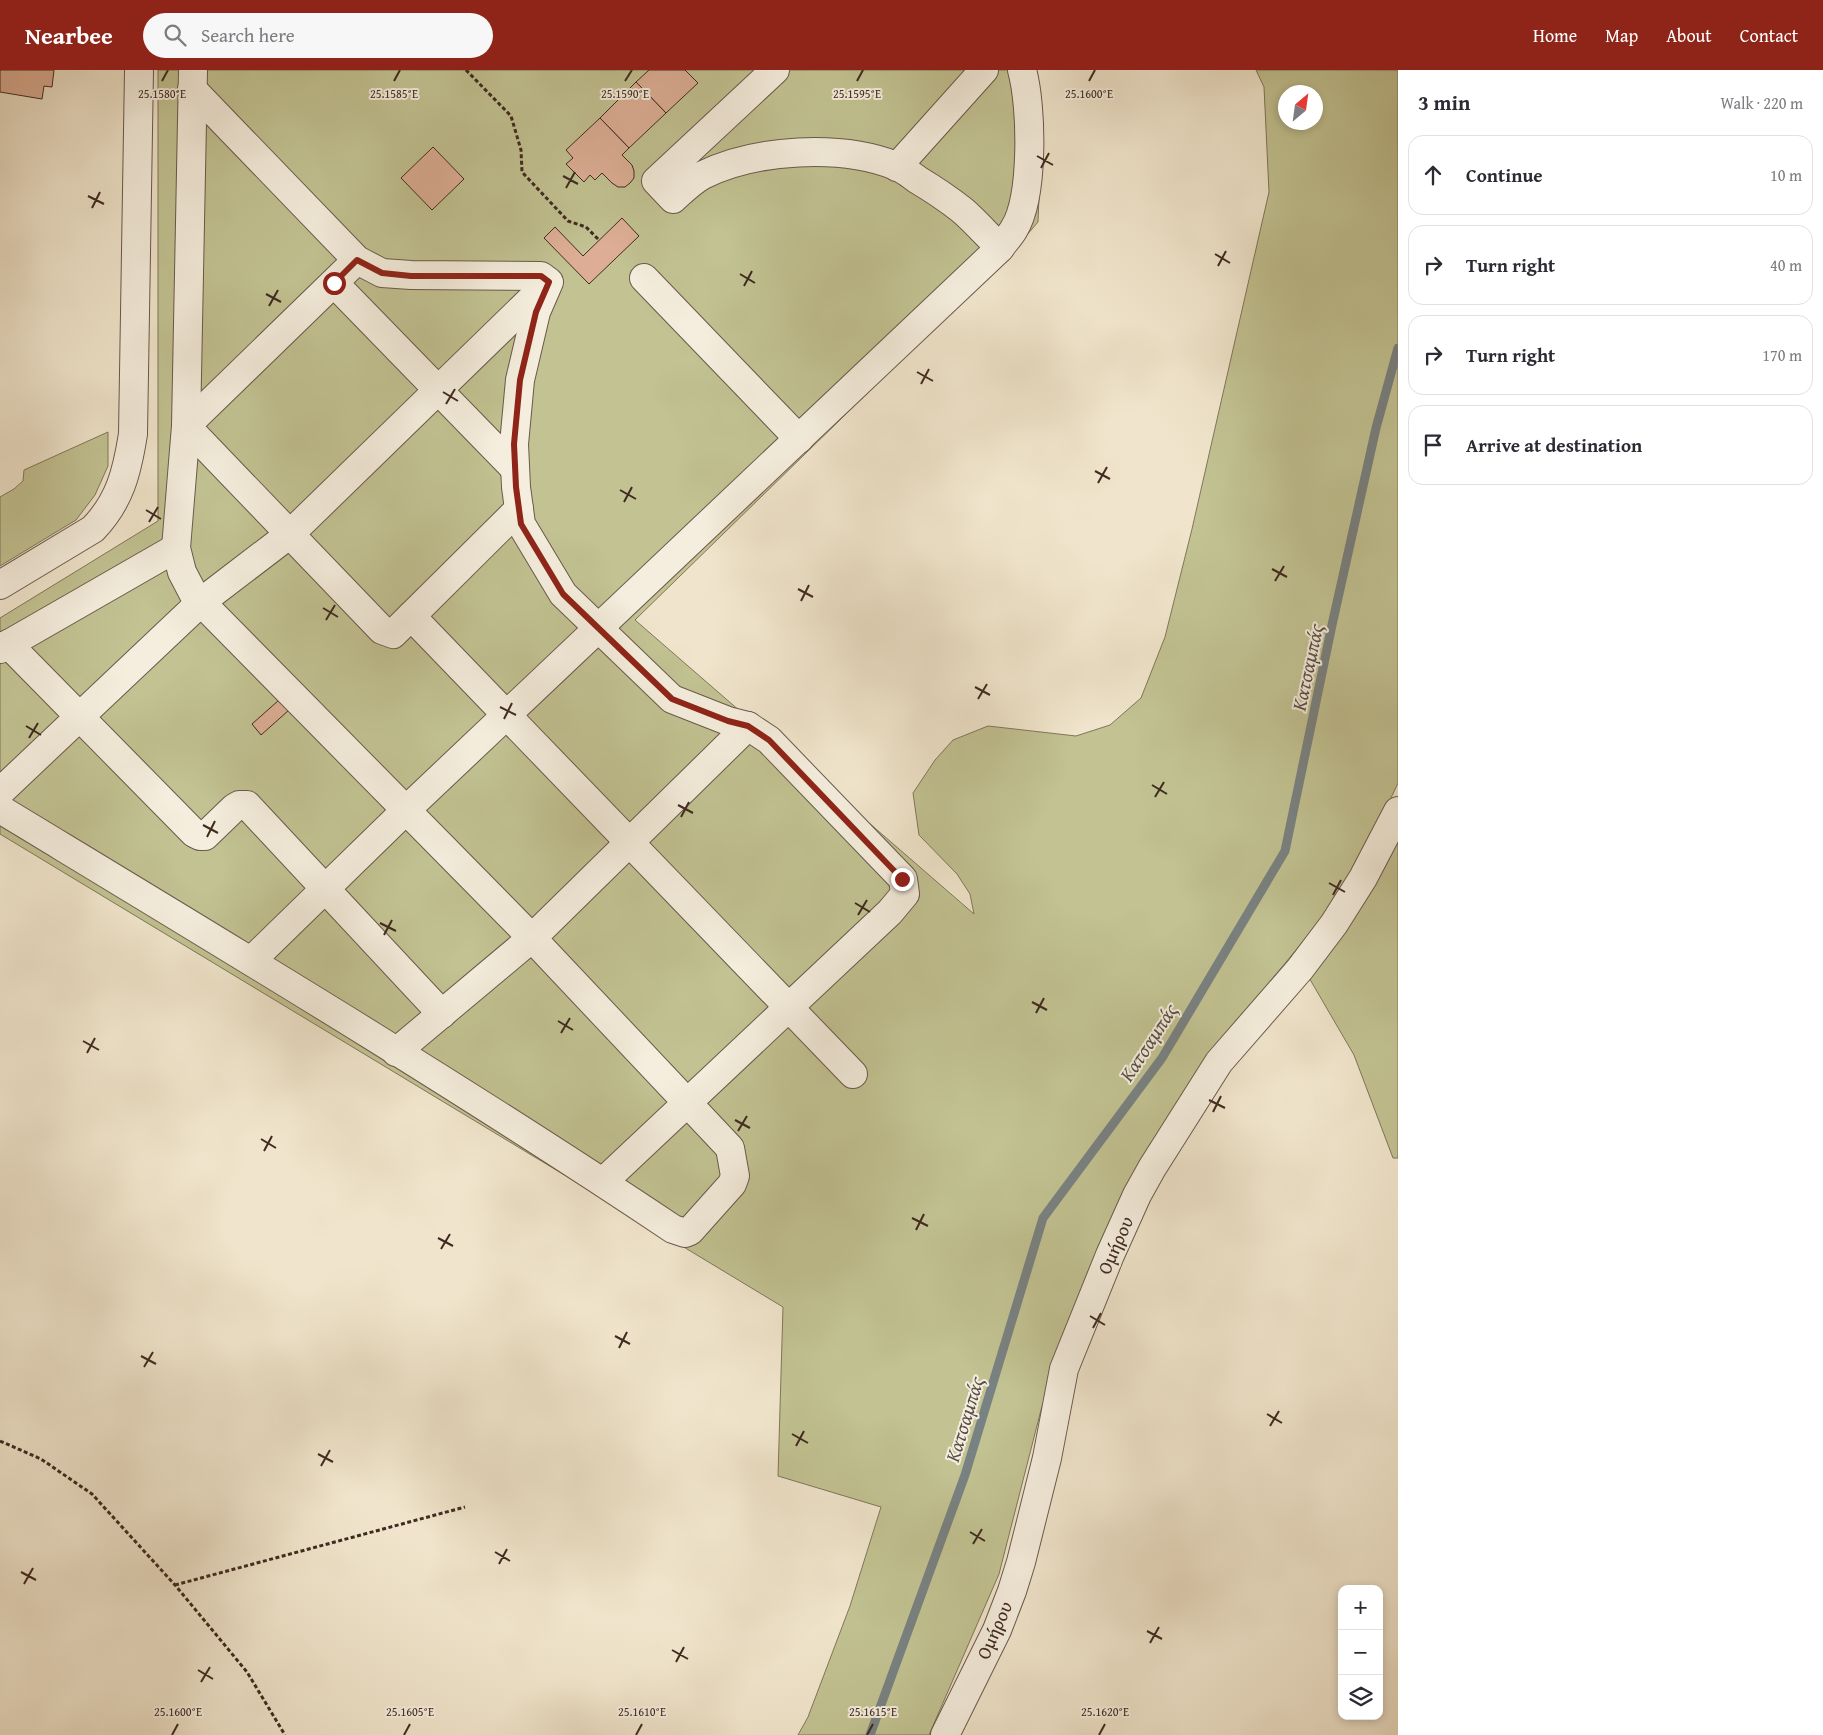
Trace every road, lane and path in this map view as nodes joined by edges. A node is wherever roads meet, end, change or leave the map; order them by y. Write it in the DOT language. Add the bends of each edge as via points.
graph roads {
  1 [pos="139,70"];
  2 [pos="466,70"];
  3 [pos="984,70"];
  4 [pos="1022,70"];
  5 [pos="762,74"];
  6 [pos="192,80"];
  7 [pos="897,166"];
  8 [pos="599,240"];
  9 [pos="1000,248"];
  10 [pos="357,260"];
  11 [pos="644,278"];
  12 [pos="549,282"];
  13 [pos="334,283"];
  14 [pos="438,389"];
  15 [pos="186,426"];
  16 [pos="799,438"];
  17 [pos="515,469"];
  18 [pos="519,509"];
  19 [pos="290,534"];
  20 [pos="176,548"];
  21 [pos="0,585"];
  22 [pos="201,602"];
  23 [pos="411,616"];
  24 [pos="600,628"];
  25 [pos="4,646"];
  26 [pos="507,716"];
  27 [pos="79,717"];
  28 [pos="748,726"];
  29 [pos="0,792"];
  30 [pos="0,809"];
  31 [pos="405,811"];
  32 [pos="1398,811"];
  33 [pos="628,842"];
  34 [pos="325,889"];
  35 [pos="532,938"];
  36 [pos="251,961"];
  37 [pos="789,1008"];
  38 [pos="442,1014"];
  39 [pos="396,1052"];
  40 [pos="853,1074"];
  41 [pos="688,1104"];
  42 [pos="603,1182"];
  43 [pos="0,1441"];
  44 [pos="465,1508"];
  45 [pos="175,1585"];
  46 [pos="285,1735"];
  47 [pos="945,1735"];
  1 -- 21 [label="street" via="133,434 129,460 114,503 93,529"];
  2 -- 8 [label="path" via="511,116 521,150 522,172 568,221 586,227"];
  3 -- 7 [label="street"];
  4 -- 9 [label="street" via="1028,103 1026,195 1015,228"];
  5 -- 7 [label="street" via="656,181 673,199 702,176 724,166 780,154 842,154"];
  6 -- 10 [label="street"];
  6 -- 15 [label="street"];
  7 -- 9 [label="street" via="963,211"];
  9 -- 16 [label="street"];
  10 -- 12 [label="street" via="382,273 541,276"];
  10 -- 13 [label="street"];
  11 -- 16 [label="street"];
  12 -- 14 [label="street"];
  12 -- 17 [label="street" via="536,312 520,380"];
  13 -- 14 [label="street"];
  13 -- 15 [label="street"];
  14 -- 17 [label="street"];
  14 -- 19 [label="street"];
  15 -- 19 [label="street"];
  15 -- 20 [label="street"];
  16 -- 24 [label="street"];
  17 -- 18 [label="street"];
  18 -- 23 [label="street"];
  18 -- 24 [label="street" via="521,524 563,594"];
  19 -- 22 [label="street"];
  19 -- 23 [label="street" via="382,630 393,634"];
  20 -- 22 [label="street" via="182,572"];
  20 -- 25 [label="street"];
  22 -- 27 [label="street"];
  22 -- 31 [label="street"];
  23 -- 26 [label="street"];
  24 -- 26 [label="street"];
  24 -- 28 [label="street" via="672,699"];
  25 -- 27 [label="street"];
  26 -- 31 [label="street"];
  26 -- 33 [label="street"];
  27 -- 29 [label="street"];
  27 -- 34 [label="street" via="194,833 205,836 234,808 246,805"];
  28 -- 33 [label="street"];
  28 -- 37 [label="street" via="769,740 902,879 905,894"];
  30 -- 36 [label="street"];
  31 -- 34 [label="street"];
  31 -- 35 [label="street"];
  32 -- 47 [label="street, Ομήρου" via="1363,878 1334,924 1300,969 1219,1062 1137,1195 1064,1369 1047,1458 1012,1591 997,1630"];
  33 -- 35 [label="street"];
  33 -- 37 [label="street"];
  34 -- 36 [label="street"];
  34 -- 38 [label="street"];
  35 -- 38 [label="street"];
  35 -- 41 [label="street"];
  36 -- 39 [label="street"];
  37 -- 40 [label="street"];
  37 -- 41 [label="street"];
  38 -- 39 [label="street"];
  39 -- 42 [label="street"];
  41 -- 42 [label="street"];
  41 -- 42 [label="street" via="730,1148 735,1176 732,1184 690,1230 685,1233 673,1229"];
  43 -- 45 [label="path" via="41,1458 92,1494"];
  44 -- 45 [label="path"];
  45 -- 46 [label="path" via="247,1672"];
}
